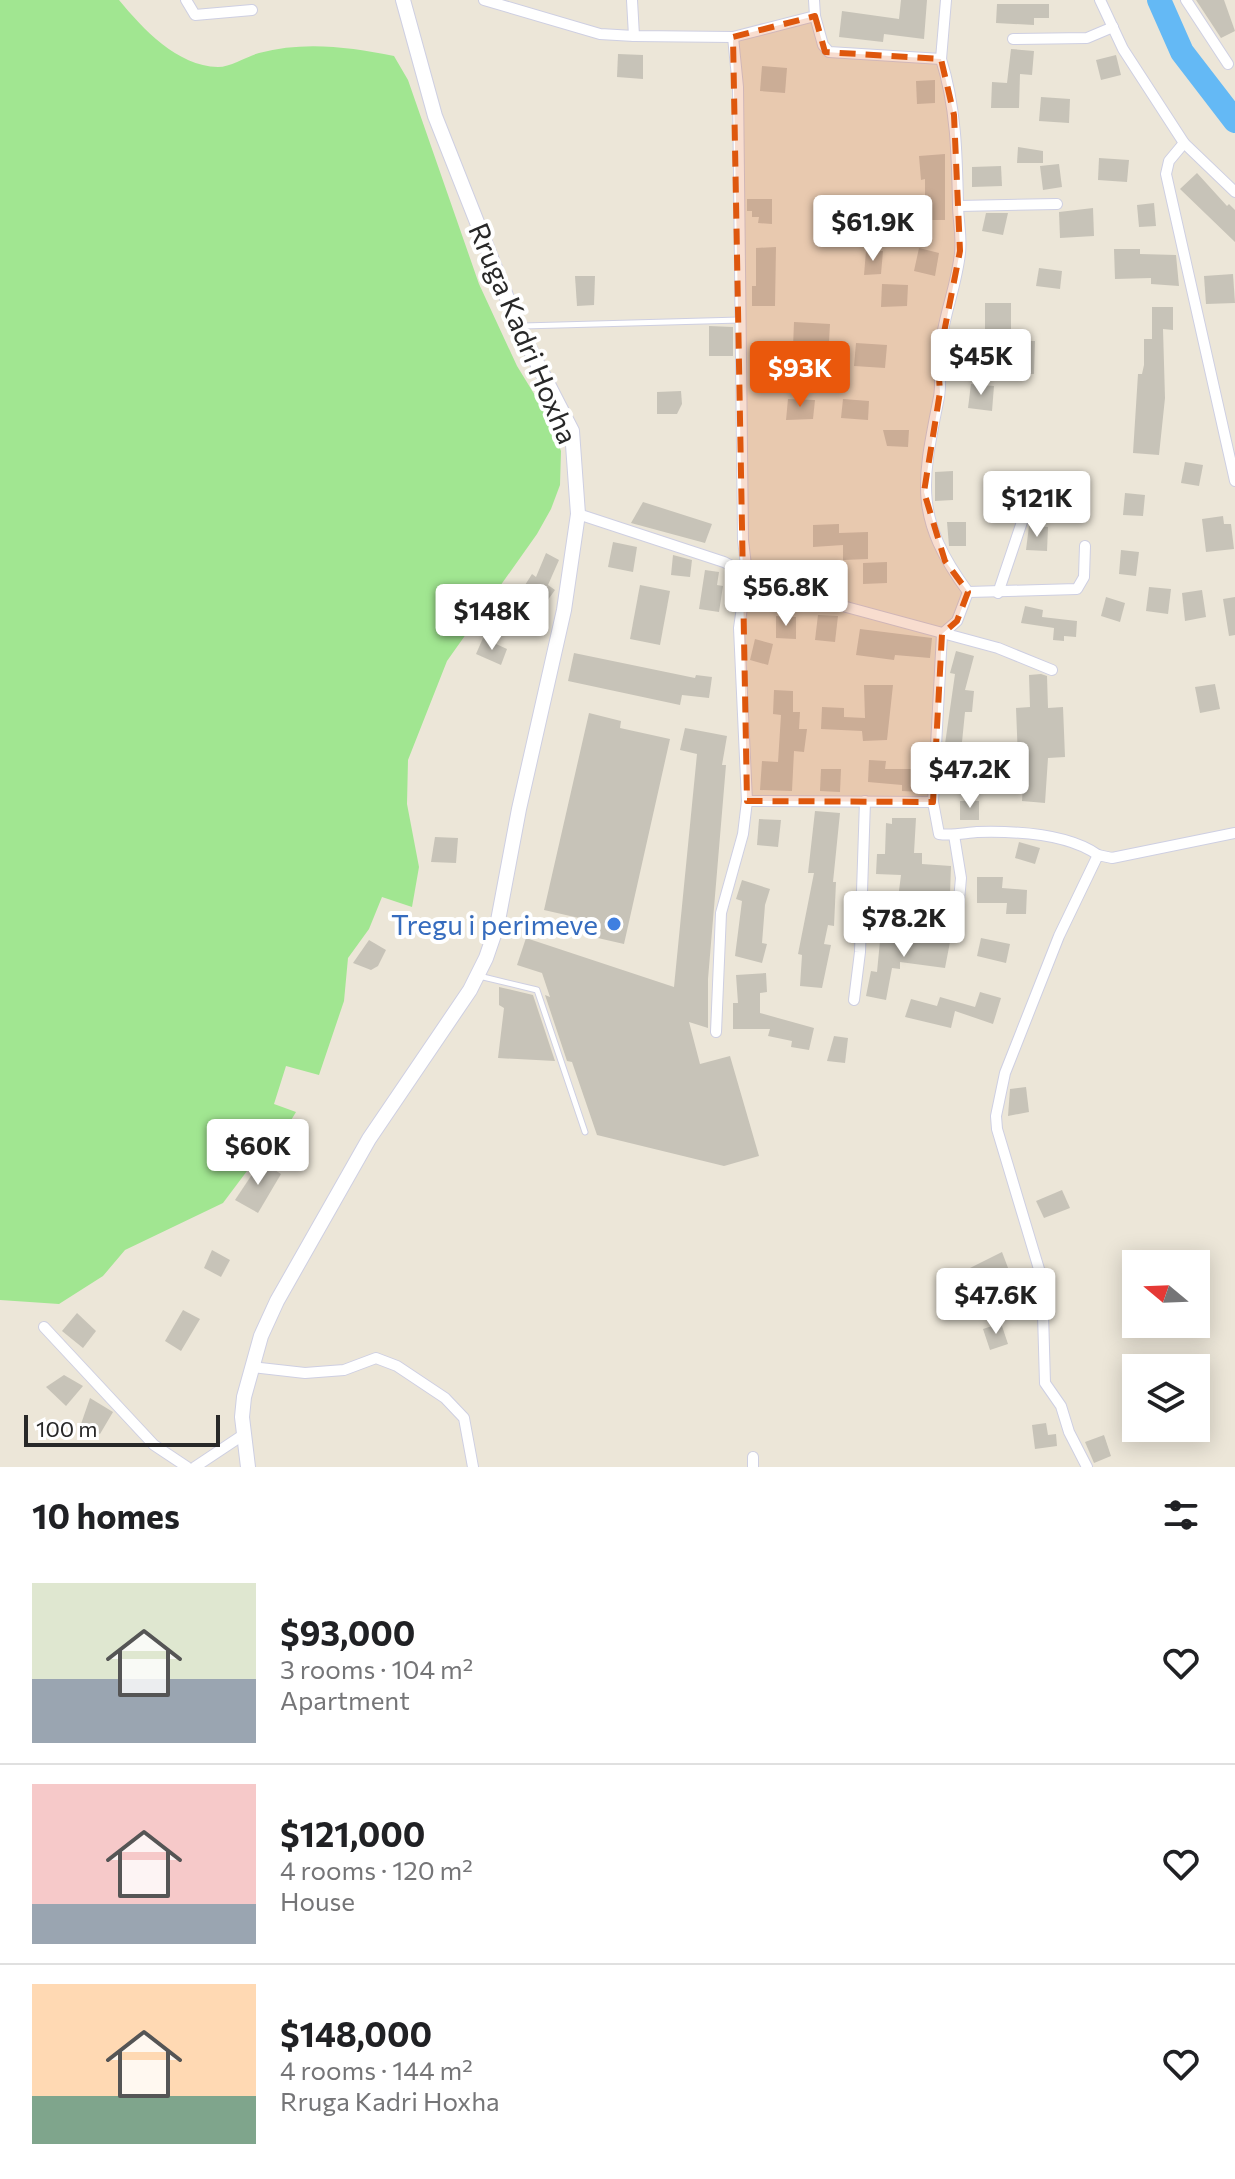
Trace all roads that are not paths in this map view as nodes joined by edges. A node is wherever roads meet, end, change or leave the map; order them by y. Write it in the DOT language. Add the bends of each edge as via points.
graph roads {
  1 [pos="186,0"];
  2 [pos="403,0"];
  3 [pos="484,0"];
  4 [pos="632,0"];
  5 [pos="814,0"];
  6 [pos="946,0"];
  7 [pos="1100,0"];
  8 [pos="1186,0"];
  9 [pos="252,10"];
  10 [pos="815,16"];
  11 [pos="1113,27"];
  12 [pos="634,36"];
  13 [pos="733,37"];
  14 [pos="1013,39"];
  15 [pos="941,59"];
  16 [pos="1228,64"];
  17 [pos="1184,143"];
  18 [pos="1235,192"];
  19 [pos="1057,204"];
  20 [pos="958,206"];
  21 [pos="740,320"];
  22 [pos="518,326"];
  23 [pos="1235,481"];
  24 [pos="1027,507"];
  25 [pos="578,514"];
  26 [pos="1085,546"];
  27 [pos="747,574"];
  28 [pos="968,592"];
  29 [pos="998,593"];
  30 [pos="942,634"];
  31 [pos="1052,670"];
  32 [pos="747,801"];
  33 [pos="865,801"];
  34 [pos="933,802"];
  35 [pos="1235,833"];
  36 [pos="954,835"];
  37 [pos="1098,855"];
  38 [pos="956,934"];
  39 [pos="478,976"];
  40 [pos="854,1000"];
  41 [pos="716,1032"];
  42 [pos="585,1132"];
  43 [pos="44,1327"];
  44 [pos="251,1367"];
  45 [pos="243,1435"];
  46 [pos="187,1467"];
  47 [pos="195,1467"];
  48 [pos="248,1467"];
  49 [pos="473,1467"];
  50 [pos="1087,1467"];
  1 -- 9 [label="street" via="195,15"];
  2 -- 22 [label="main road, Rruga Kadri Hoxha" via="435,116"];
  3 -- 12 [label="street" via="600,34"];
  4 -- 12 [label="street"];
  5 -- 10 [label="street"];
  6 -- 15 [label="street"];
  7 -- 11 [label="street"];
  8 -- 16 [label="street"];
  10 -- 13 [label="street"];
  10 -- 15 [label="street" via="829,52"];
  11 -- 14 [label="street" via="1087,38"];
  11 -- 17 [label="street"];
  12 -- 13 [label="street"];
  13 -- 21 [label="street"];
  15 -- 20 [label="street" via="954,115"];
  17 -- 18 [label="street"];
  17 -- 23 [label="street" via="1166,174"];
  19 -- 20 [label="street"];
  20 -- 28 [label="street" via="960,251 938,363 940,392 924,492 945,561"];
  21 -- 22 [label="lane"];
  21 -- 27 [label="street"];
  22 -- 25 [label="main road, Rruga Kadri Hoxha" via="572,431"];
  24 -- 29 [label="street"];
  25 -- 27 [label="street"];
  25 -- 39 [label="main road, Rruga Kadri Hoxha" via="564,610 497,926"];
  26 -- 29 [label="street" via="1084,577 1077,589"];
  27 -- 30 [label="street" via="776,588"];
  27 -- 32 [label="street" via="739,628"];
  28 -- 29 [label="street"];
  28 -- 30 [label="street" via="957,621"];
  30 -- 31 [label="street" via="998,648"];
  30 -- 34 [label="street"];
  32 -- 33 [label="street"];
  32 -- 41 [label="street" via="721,913"];
  33 -- 34 [label="street"];
  33 -- 40 [label="street"];
  34 -- 36 [label="street" via="939,834"];
  35 -- 37 [label="street" via="1112,858"];
  36 -- 37 [label="street" via="1057,838 1082,843"];
  36 -- 38 [label="street" via="961,878"];
  37 -- 50 [label="street" via="1053,949 1005,1073 996,1116 1042,1279 1045,1383 1061,1406"];
  39 -- 42 [label="lane" via="537,990"];
  39 -- 44 [label="main road, Rruga Kadri Hoxha" via="369,1139 277,1301"];
  43 -- 46 [label="street" via="154,1445"];
  44 -- 45 [label="main road, Rruga Kadri Hoxha"];
  44 -- 49 [label="street" via="305,1373 344,1370 376,1358 397,1366 445,1398 464,1418"];
  45 -- 47 [label="street"];
  45 -- 48 [label="main road, Rruga Kadri Hoxha"];
}
